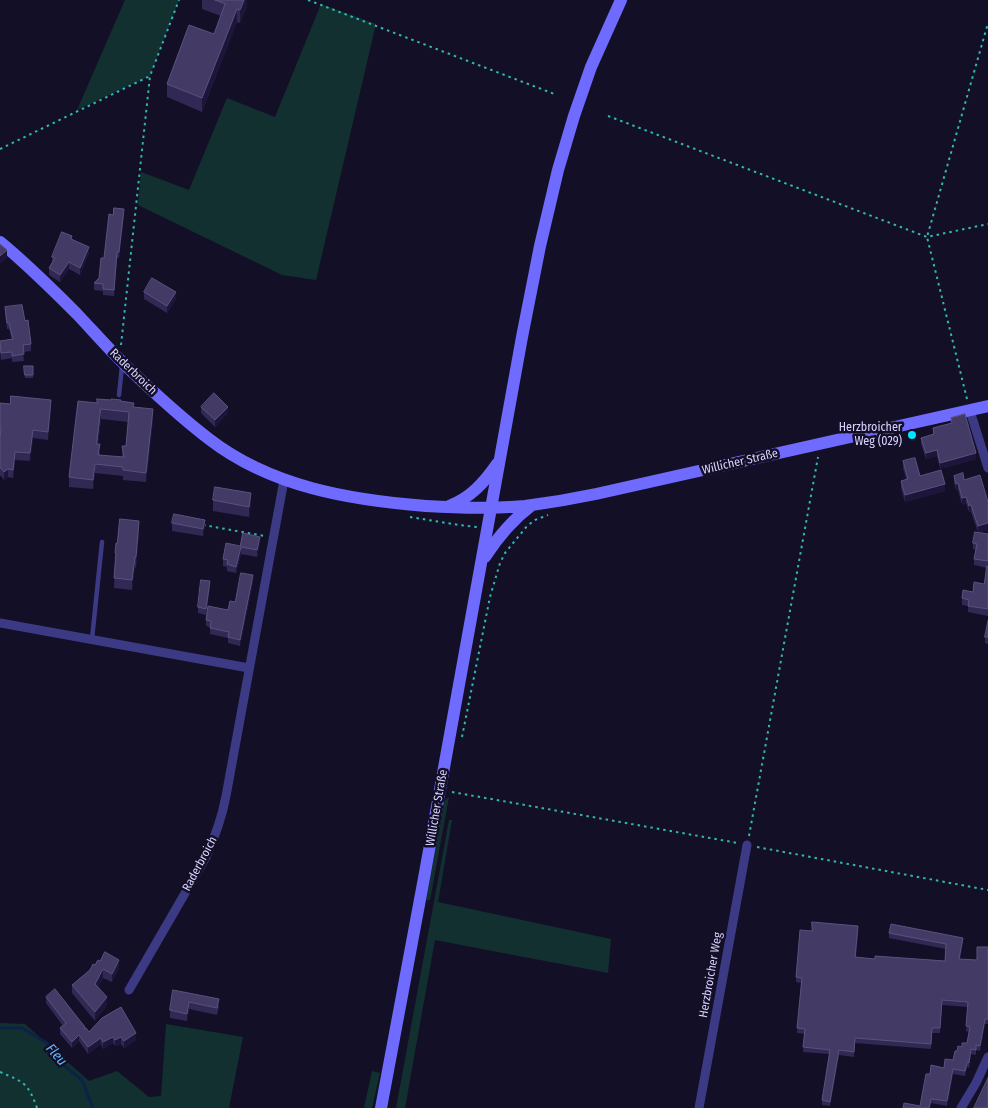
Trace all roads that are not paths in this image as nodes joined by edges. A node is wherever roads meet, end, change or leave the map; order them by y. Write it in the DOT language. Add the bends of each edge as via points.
graph roads {
  1 [pos="620,0"];
  2 [pos="0,242"];
  3 [pos="121,361"];
  4 [pos="119,394"];
  5 [pos="988,406"];
  6 [pos="970,411"];
  7 [pos="500,460"];
  8 [pos="988,468"];
  9 [pos="284,480"];
  10 [pos="532,505"];
  11 [pos="447,507"];
  12 [pos="491,508"];
  13 [pos="102,542"];
  14 [pos="481,563"];
  15 [pos="0,623"];
  16 [pos="92,639"];
  17 [pos="249,668"];
  18 [pos="747,845"];
  19 [pos="129,990"];
  20 [pos="988,1057"];
  21 [pos="381,1108"];
  22 [pos="699,1108"];
  23 [pos="961,1108"];
  1 -- 7 [label="street, Willicher Straße" via="591,67 549,207"];
  2 -- 3 [label="street, Raderbroich" via="35,272"];
  3 -- 4 [label="lane"];
  3 -- 9 [label="street, Raderbroich" via="168,405 230,455"];
  5 -- 6 [label="street, Willicher Straße"];
  6 -- 8 [label="street"];
  6 -- 10 [label="street, Willicher Straße" via="596,494"];
  7 -- 11 [label="street" via="478,488"];
  7 -- 12 [label="street, Willicher Straße"];
  9 -- 11 [label="street, Raderbroich" via="363,499"];
  9 -- 17 [label="street, Raderbroich"];
  10 -- 12 [label="street, Willicher Straße"];
  10 -- 14 [label="street" via="505,529"];
  11 -- 12 [label="street, Raderbroich"];
  12 -- 14 [label="street, Willicher Straße"];
  13 -- 16 [label="lane"];
  14 -- 21 [label="street, Willicher Straße"];
  15 -- 16 [label="street"];
  16 -- 17 [label="street"];
  17 -- 19 [label="street, Raderbroich" via="216,834"];
  18 -- 22 [label="street, Herzbroicher Weg"];
  20 -- 23 [label="street"];
}
